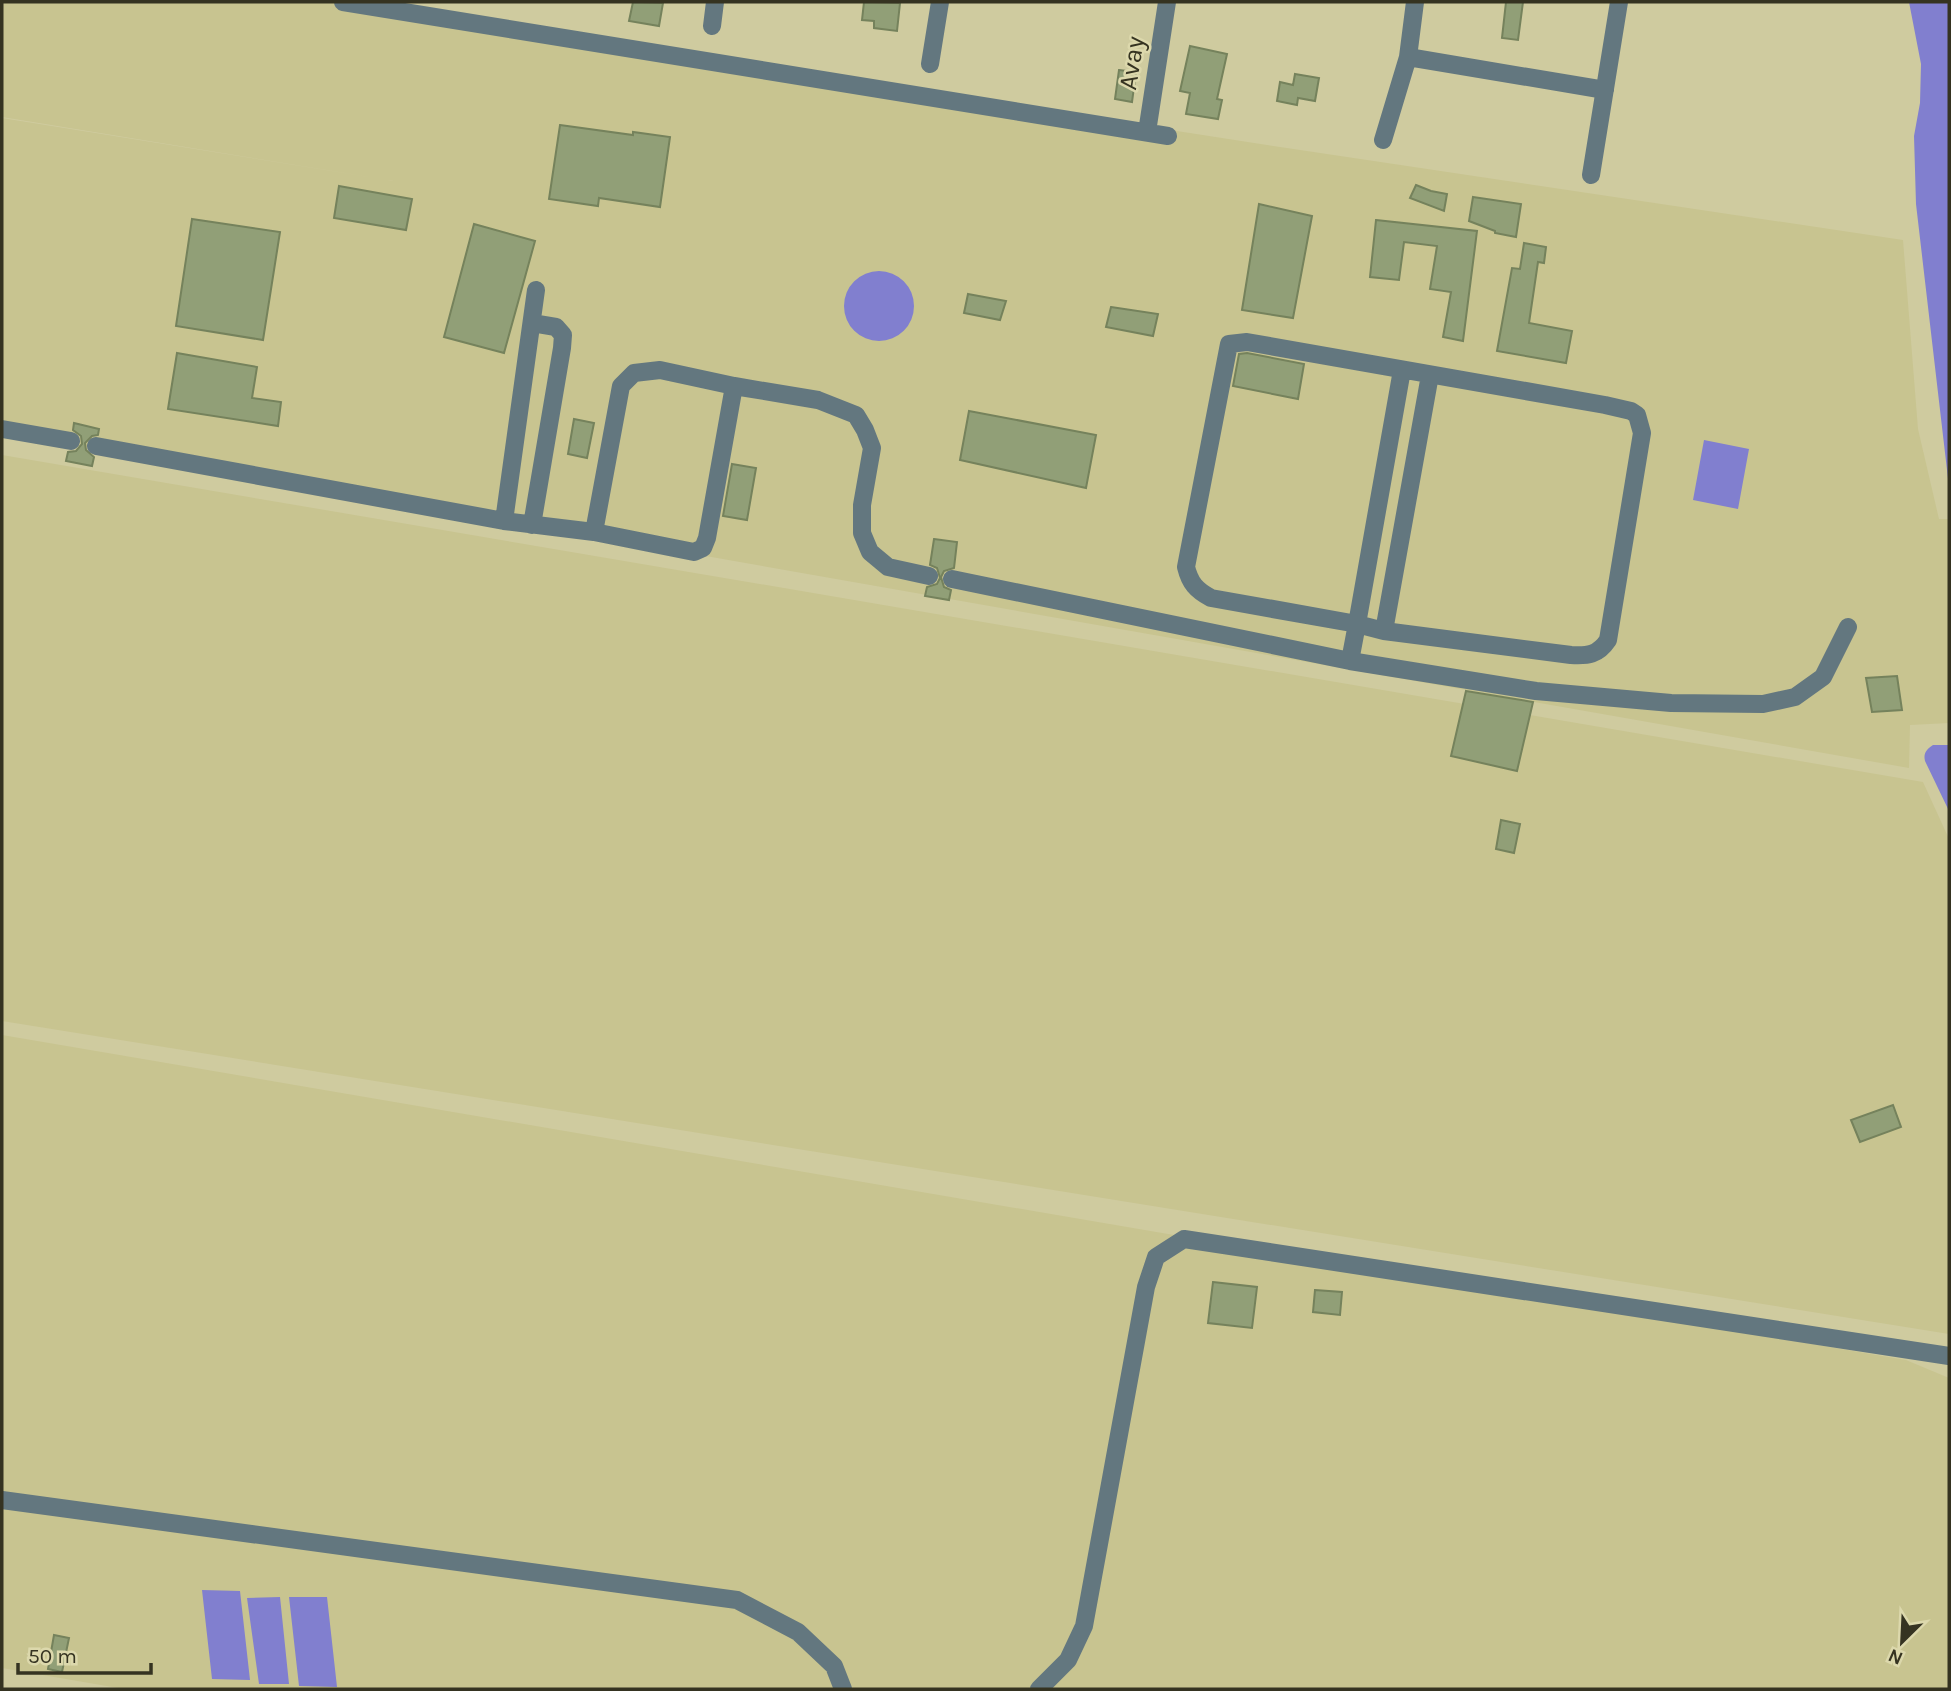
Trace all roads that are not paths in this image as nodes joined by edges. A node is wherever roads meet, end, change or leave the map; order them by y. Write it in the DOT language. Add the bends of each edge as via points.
graph roads {
  1 [pos="342,2"];
  2 [pos="715,2"];
  3 [pos="940,2"];
  4 [pos="1167,2"];
  5 [pos="1415,2"];
  6 [pos="1619,2"];
  7 [pos="712,26"];
  8 [pos="1408,57"];
  9 [pos="930,64"];
  10 [pos="1605,90"];
  11 [pos="1147,132"];
  12 [pos="1168,136"];
  13 [pos="1383,140"];
  14 [pos="1591,174"];
  15 [pos="536,290"];
  16 [pos="532,323"];
  17 [pos="1402,370"];
  18 [pos="1430,375"];
  19 [pos="734,386"];
  20 [pos="2,429"];
  21 [pos="71,441"];
  22 [pos="96,446"];
  23 [pos="504,521"];
  24 [pos="532,525"];
  25 [pos="594,532"];
  26 [pos="929,576"];
  27 [pos="952,579"];
  28 [pos="1357,624"];
  29 [pos="1848,627"];
  30 [pos="1384,631"];
  31 [pos="1350,662"];
  32 [pos="1949,1356"];
  33 [pos="2,1500"];
  34 [pos="843,1689"];
  35 [pos="1040,1689"];
  1 -- 11 [label="street"];
  2 -- 7 [label="street"];
  3 -- 9 [label="street"];
  4 -- 11 [label="street, Avay"];
  5 -- 8 [label="street"];
  6 -- 10 [label="street"];
  8 -- 10 [label="street"];
  8 -- 13 [label="street"];
  10 -- 14 [label="street"];
  11 -- 12 [label="street"];
  15 -- 16 [label="street"];
  16 -- 23 [label="street"];
  16 -- 24 [label="street" via="556,327 562,335"];
  17 -- 18 [label="street"];
  17 -- 28 [label="street"];
  17 -- 28 [label="street" via="1247,342 1229,344 1186,567 1189,581 1211,598"];
  18 -- 30 [label="street"];
  18 -- 30 [label="street" via="1605,405 1637,415 1642,433 1608,640 1589,656"];
  19 -- 25 [label="street" via="660,370 634,373 621,386"];
  19 -- 25 [label="street" via="703,548 694,552"];
  19 -- 26 [label="street" via="818,400 856,415 872,448 862,506 862,533 870,552 888,567"];
  20 -- 21 [label="street"];
  22 -- 23 [label="street"];
  23 -- 24 [label="street"];
  24 -- 25 [label="street"];
  27 -- 31 [label="street"];
  28 -- 30 [label="street"];
  28 -- 31 [label="street"];
  29 -- 31 [label="street" via="1823,677 1796,697 1763,704 1671,703 1536,691"];
  32 -- 35 [label="street" via="1184,1239 1157,1257 1146,1287 1084,1626 1069,1660"];
  33 -- 34 [label="street" via="737,1600 799,1632 834,1665"];
}
